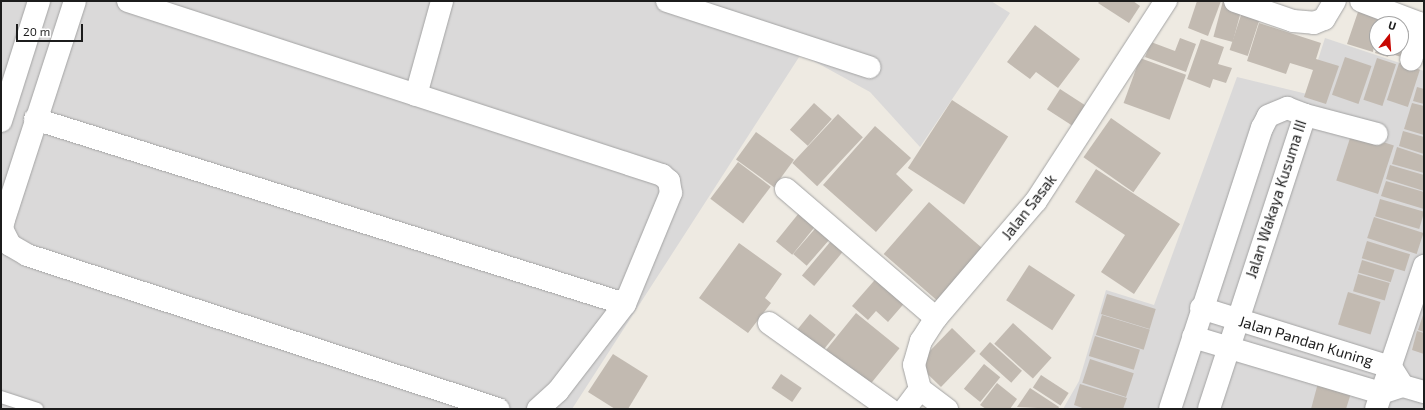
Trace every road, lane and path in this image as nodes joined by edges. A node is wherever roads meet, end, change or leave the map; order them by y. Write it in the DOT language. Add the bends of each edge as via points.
graph roads {
  1 [pos="39,1"];
  2 [pos="74,1"];
  3 [pos="128,1"];
  4 [pos="442,1"];
  5 [pos="667,1"];
  6 [pos="1166,1"];
  7 [pos="1235,1"];
  8 [pos="1335,1"];
  9 [pos="1361,1"];
  10 [pos="1411,59"];
  11 [pos="869,67"];
  12 [pos="416,95"];
  13 [pos="1306,115"];
  14 [pos="35,119"];
  15 [pos="1,121"];
  16 [pos="1377,134"];
  17 [pos="786,189"];
  18 [pos="1424,266"];
  19 [pos="625,304"];
  20 [pos="1201,308"];
  21 [pos="936,318"];
  22 [pos="1237,319"];
  23 [pos="769,323"];
  24 [pos="1193,337"];
  25 [pos="1227,347"];
  26 [pos="1390,367"];
  27 [pos="1403,386"];
  28 [pos="925,392"];
  29 [pos="1424,392"];
  30 [pos="1,397"];
  31 [pos="1378,401"];
  32 [pos="37,409"];
  33 [pos="499,409"];
  34 [pos="538,409"];
  35 [pos="889,409"];
  36 [pos="905,409"];
  37 [pos="947,409"];
  38 [pos="1170,409"];
  39 [pos="1209,409"];
  1 -- 15 [label="street"];
  2 -- 14 [label="street"];
  3 -- 12 [label="street"];
  4 -- 12 [label="street"];
  5 -- 11 [label="street"];
  6 -- 21 [label="street, Jalan Sasak" via="1036,201"];
  7 -- 8 [label="street" via="1293,21 1314,23 1324,19"];
  9 -- 10 [label="street" via="1419,23 1420,29"];
  12 -- 19 [label="street" via="662,175 669,181 671,193"];
  13 -- 16 [label="street"];
  13 -- 20 [label="street, Jalan Wakaya Kusuma III" via="1287,108 1268,116"];
  13 -- 22 [label="street, Jalan Wakaya Kusuma III"];
  14 -- 19 [label="street"];
  14 -- 33 [label="street" via="2,229 10,245 27,255"];
  17 -- 21 [label="street"];
  18 -- 26 [label="street"];
  19 -- 34 [label="street" via="558,391"];
  20 -- 22 [label="street, Jalan Pandan Kuning"];
  20 -- 24 [label="street, Jalan Wakaya Kusuma III"];
  21 -- 28 [label="street, Jalan Sasak" via="921,341 914,365"];
  22 -- 25 [label="street, Jalan Wakaya Kusuma III"];
  22 -- 26 [label="street, Jalan Pandan Kuning"];
  23 -- 35 [label="street"];
  24 -- 25 [label="street, Jalan Pandan Kuning"];
  24 -- 38 [label="street, Jalan Wakaya Kusuma III"];
  25 -- 31 [label="street, Jalan Pandan Kuning"];
  25 -- 39 [label="street, Jalan Wakaya Kusuma III"];
  26 -- 27 [label="street, Jalan Pandan Kuning"];
  26 -- 31 [label="street"];
  27 -- 29 [label="street"];
  27 -- 31 [label="street"];
  28 -- 36 [label="street"];
  28 -- 37 [label="street"];
  30 -- 32 [label="lane"];
}
